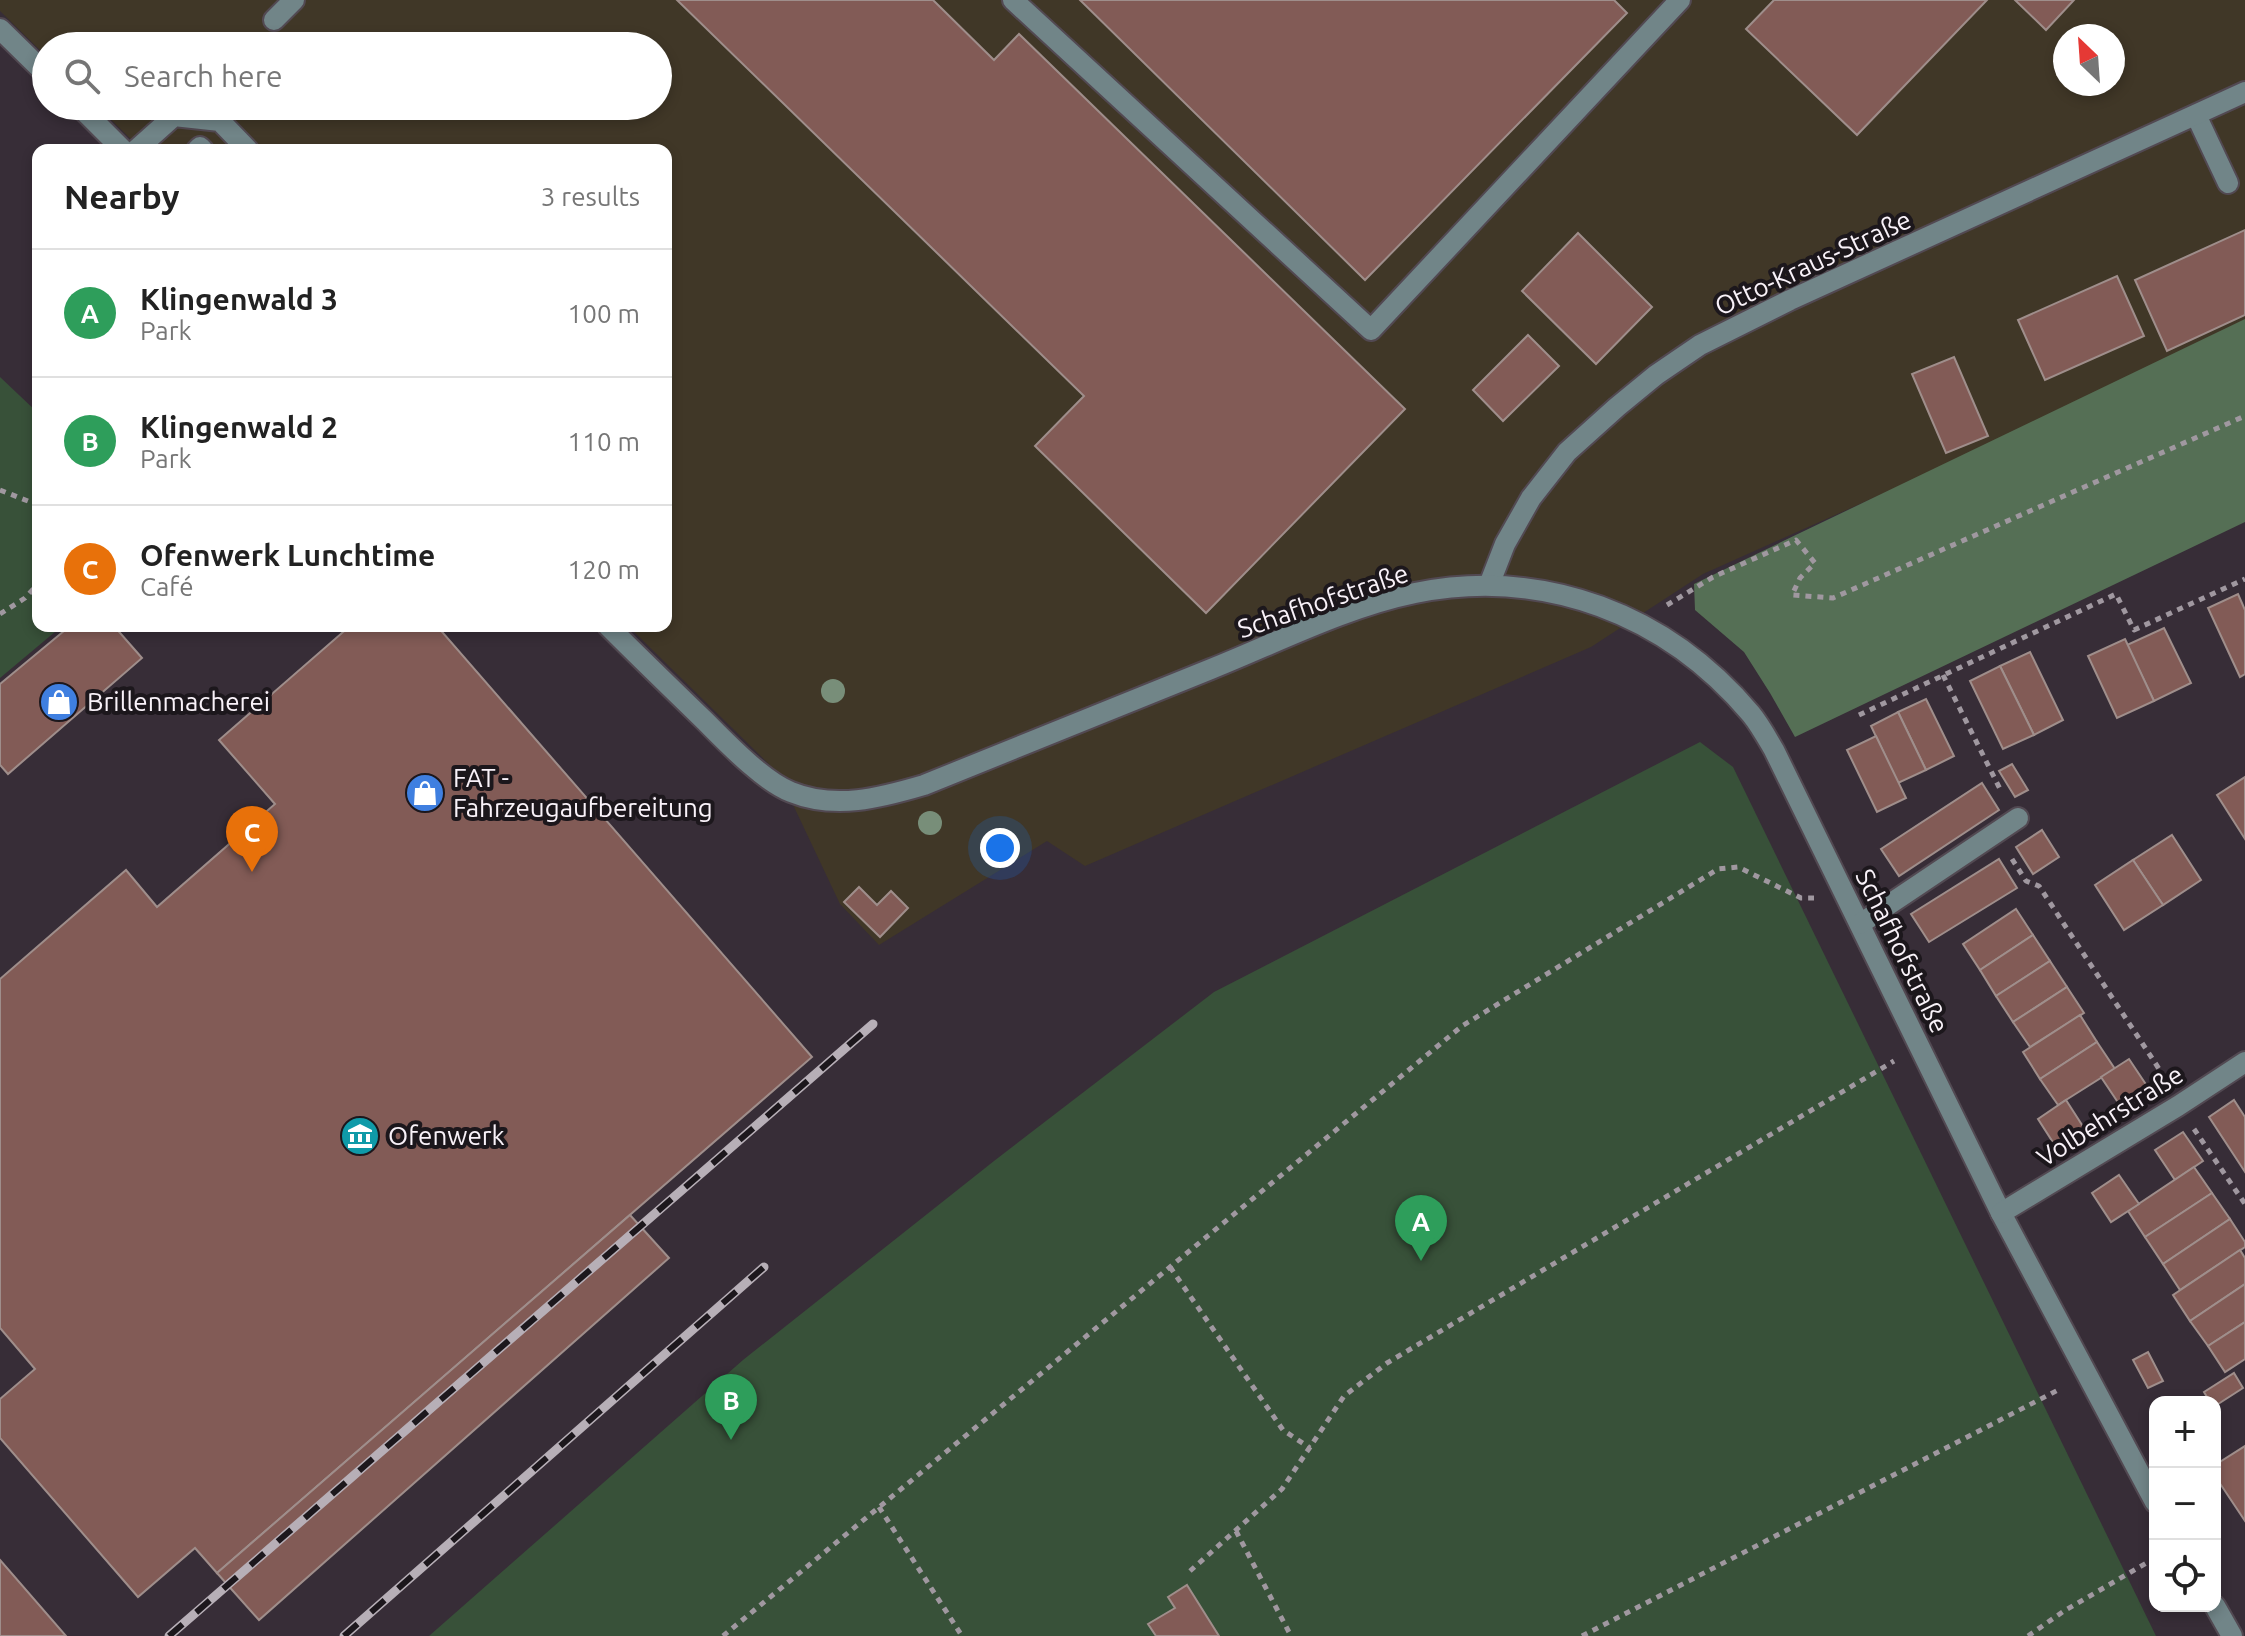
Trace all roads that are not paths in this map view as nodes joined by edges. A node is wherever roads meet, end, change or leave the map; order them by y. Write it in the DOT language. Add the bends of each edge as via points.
graph roads {
  1 [pos="294,0"];
  2 [pos="1013,0"];
  3 [pos="1680,0"];
  4 [pos="274,20"];
  5 [pos="0,29"];
  6 [pos="32,60"];
  7 [pos="2245,92"];
  8 [pos="2196,115"];
  9 [pos="93,120"];
  10 [pos="170,120"];
  11 [pos="211,120"];
  12 [pos="117,144"];
  13 [pos="143,144"];
  14 [pos="242,144"];
  15 [pos="2228,183"];
  16 [pos="1489,585"];
  17 [pos="614,632"];
  18 [pos="2018,818"];
  19 [pos="1860,924"];
  20 [pos="2245,1062"];
  21 [pos="2001,1213"];
  22 [pos="2149,1491"];
  23 [pos="2218,1612"];
  24 [pos="2232,1636"];
  1 -- 4 [label="street"];
  2 -- 3 [label="street" via="1371,330"];
  5 -- 6 [label="street"];
  7 -- 8 [label="street, Otto-Kraus-Straße"];
  8 -- 15 [label="street"];
  8 -- 16 [label="street, Otto-Kraus-Straße" via="1700,345 1646,383 1567,452 1531,498"];
  9 -- 12 [label="street"];
  10 -- 13 [label="street"];
  11 -- 14 [label="street" via="220,121"];
  16 -- 17 [label="street, Schafhofstraße" via="1413,594 1336,618 924,785 846,802 790,792 755,769"];
  16 -- 19 [label="street, Schafhofstraße" via="1564,594 1639,622 1723,684 1753,717 1793,784"];
  18 -- 19 [label="street"];
  19 -- 21 [label="street, Schafhofstraße"];
  20 -- 21 [label="street, Volbehrstraße"];
  21 -- 22 [label="street, Schafhofstraße"];
  23 -- 24 [label="street"];
}
